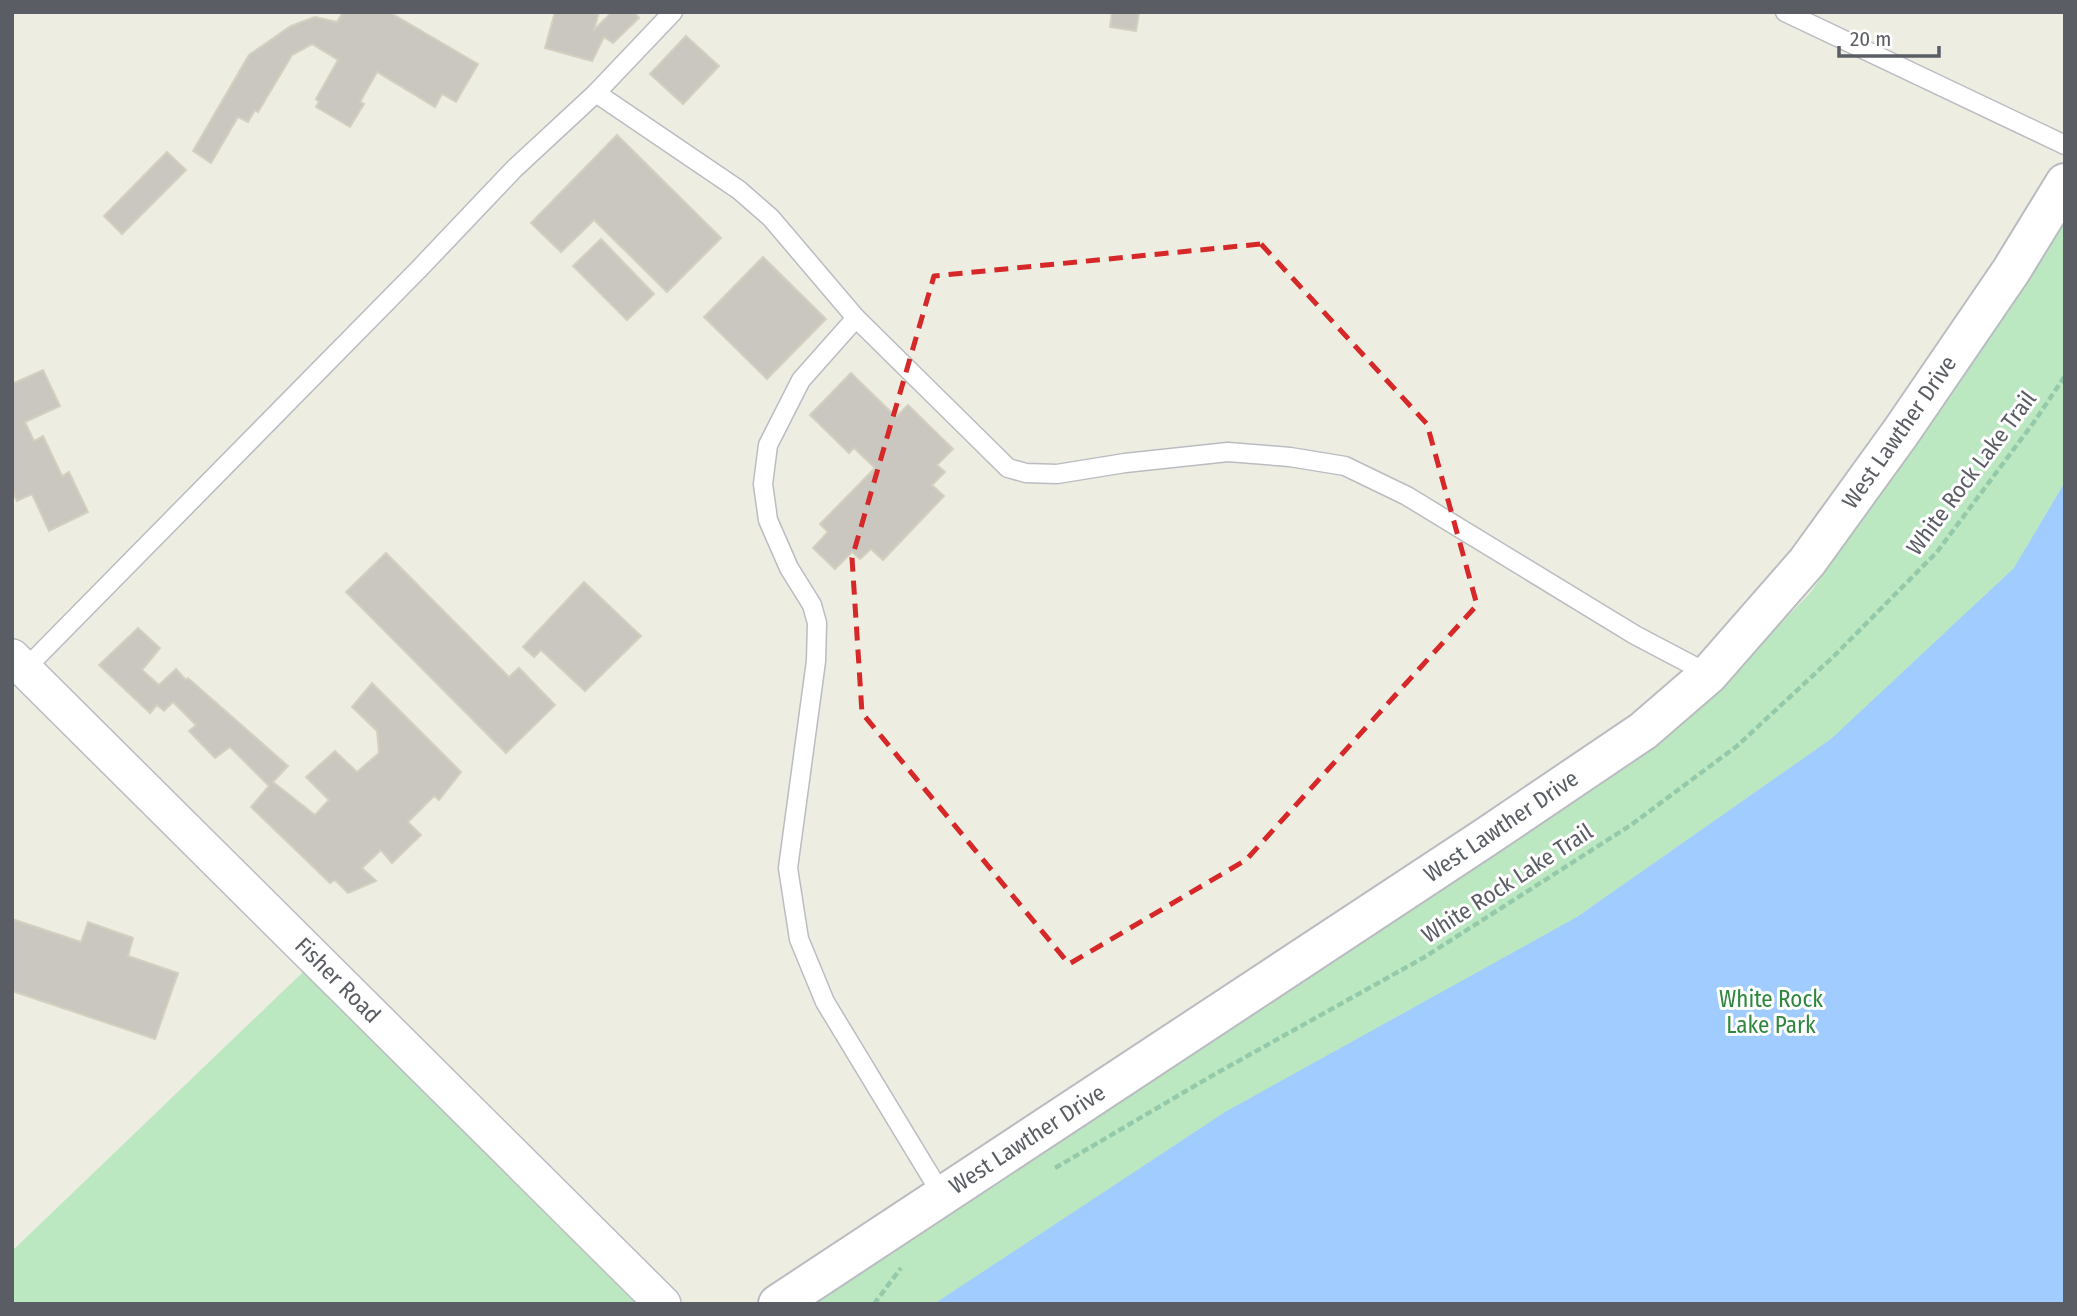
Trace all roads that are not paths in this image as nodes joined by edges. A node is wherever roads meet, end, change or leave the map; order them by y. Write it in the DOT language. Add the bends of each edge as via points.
graph roads {
  1 [pos="673,12"];
  2 [pos="1785,12"];
  3 [pos="596,93"];
  4 [pos="2065,145"];
  5 [pos="2065,183"];
  6 [pos="856,318"];
  7 [pos="19,663"];
  8 [pos="1709,674"];
  9 [pos="942,1195"];
  10 [pos="663,1304"];
  11 [pos="778,1304"];
  1 -- 3 [label="lane"];
  2 -- 4 [label="lane"];
  3 -- 6 [label="lane" via="739,190 771,218"];
  3 -- 7 [label="lane" via="514,169 419,269"];
  5 -- 8 [label="street, West Lawther Drive" via="2011,271 1839,518 1807,562"];
  6 -- 8 [label="lane" via="1008,468 1057,474 1228,452 1345,466 1407,496"];
  6 -- 9 [label="lane" via="801,380 768,445 763,484 768,520 817,623 816,662 788,868 799,939 825,1002"];
  7 -- 10 [label="street, Fisher Road"];
  8 -- 9 [label="street, West Lawther Drive" via="1643,730 1486,837"];
  9 -- 11 [label="street, West Lawther Drive"];
}
